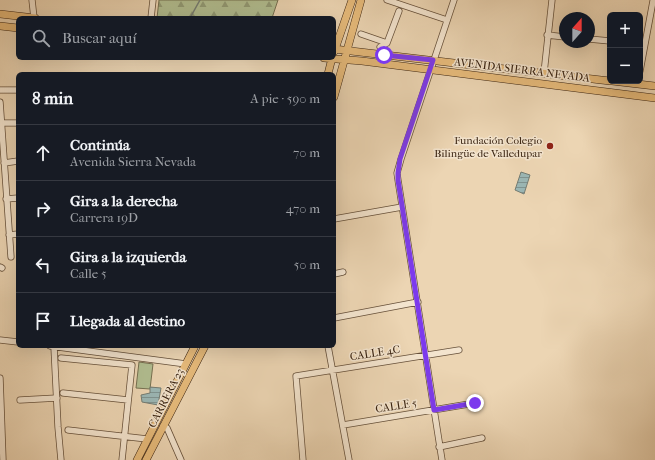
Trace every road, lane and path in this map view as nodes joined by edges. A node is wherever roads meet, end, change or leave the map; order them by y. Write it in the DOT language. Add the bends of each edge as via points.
graph roads {
  1 [pos="32,0"];
  2 [pos="153,0"];
  3 [pos="352,0"];
  4 [pos="361,0"];
  5 [pos="387,0"];
  6 [pos="454,0"];
  7 [pos="552,0"];
  8 [pos="653,2"];
  9 [pos="399,11"];
  10 [pos="0,14"];
  11 [pos="18,16"];
  12 [pos="35,16"];
  13 [pos="151,16"];
  14 [pos="447,20"];
  15 [pos="0,26"];
  16 [pos="16,28"];
  17 [pos="361,34"];
  18 [pos="547,35"];
  19 [pos="559,36"];
  20 [pos="595,40"];
  21 [pos="607,41"];
  22 [pos="643,41"];
  23 [pos="388,43"];
  24 [pos="336,45"];
  25 [pos="347,50"];
  26 [pos="336,52"];
  27 [pos="336,55"];
  28 [pos="384,55"];
  29 [pos="331,60"];
  30 [pos="344,60"];
  31 [pos="433,60"];
  32 [pos="358,61"];
  33 [pos="430,70"];
  34 [pos="328,72"];
  35 [pos="544,73"];
  36 [pos="607,81"];
  37 [pos="643,83"];
  38 [pos="655,86"];
  39 [pos="336,89"];
  40 [pos="0,90"];
  41 [pos="16,90"];
  42 [pos="336,91"];
  43 [pos="655,98"];
  44 [pos="0,102"];
  45 [pos="2,123"];
  46 [pos="16,123"];
  47 [pos="16,161"];
  48 [pos="4,162"];
  49 [pos="16,198"];
  50 [pos="6,199"];
  51 [pos="402,207"];
  52 [pos="336,219"];
  53 [pos="16,234"];
  54 [pos="9,235"];
  55 [pos="10,257"];
  56 [pos="344,272"];
  57 [pos="336,274"];
  58 [pos="418,302"];
  59 [pos="336,318"];
  60 [pos="0,340"];
  61 [pos="16,342"];
  62 [pos="54,348"];
  63 [pos="69,348"];
  64 [pos="194,348"];
  65 [pos="204,348"];
  66 [pos="328,348"];
  67 [pos="459,350"];
  68 [pos="426,355"];
  69 [pos="61,358"];
  70 [pos="186,364"];
  71 [pos="332,369"];
  72 [pos="0,378"];
  73 [pos="62,393"];
  74 [pos="57,398"];
  75 [pos="20,400"];
  76 [pos="128,400"];
  77 [pos="475,403"];
  78 [pos="434,410"];
  79 [pos="343,425"];
  80 [pos="164,426"];
  81 [pos="68,430"];
  82 [pos="1,434"];
  83 [pos="125,436"];
  84 [pos="482,438"];
  85 [pos="148,439"];
  86 [pos="439,447"];
  87 [pos="3,460"];
  88 [pos="61,460"];
  89 [pos="122,460"];
  90 [pos="136,460"];
  91 [pos="146,460"];
  92 [pos="181,460"];
  93 [pos="303,460"];
  94 [pos="349,460"];
  95 [pos="442,460"];
  1 -- 12 [label="street"];
  2 -- 13 [label="street"];
  3 -- 24 [label="main road"];
  4 -- 25 [label="main road"];
  5 -- 14 [label="street"];
  6 -- 14 [label="street"];
  7 -- 18 [label="street"];
  8 -- 22 [label="street"];
  9 -- 23 [label="street"];
  10 -- 11 [label="main road"];
  14 -- 31 [label="street"];
  15 -- 16 [label="main road"];
  17 -- 23 [label="street"];
  18 -- 19 [label="street"];
  18 -- 35 [label="street"];
  20 -- 21 [label="street"];
  23 -- 28 [label="street" via="380,47"];
  25 -- 26 [label="main road, AVENIDA SIERRA NEVADA"];
  25 -- 28 [label="main road, AVENIDA SIERRA NEVADA"];
  25 -- 30 [label="main road"];
  27 -- 30 [label="main road, AVENIDA SIERRA NEVADA"];
  28 -- 31 [label="main road, AVENIDA SIERRA NEVADA"];
  29 -- 34 [label="main road"];
  30 -- 32 [label="main road, AVENIDA SIERRA NEVADA"];
  30 -- 39 [label="main road"];
  31 -- 33 [label="street"];
  31 -- 35 [label="main road, AVENIDA SIERRA NEVADA"];
  32 -- 33 [label="main road, AVENIDA SIERRA NEVADA"];
  32 -- 42 [label="main road" via="345,71"];
  33 -- 43 [label="main road, AVENIDA SIERRA NEVADA"];
  33 -- 51 [label="street" via="399,166 398,180"];
  35 -- 36 [label="main road, AVENIDA SIERRA NEVADA"];
  37 -- 38 [label="main road, AVENIDA SIERRA NEVADA"];
  40 -- 41 [label="street"];
  44 -- 45 [label="street"];
  45 -- 46 [label="street"];
  45 -- 48 [label="street"];
  47 -- 48 [label="street"];
  48 -- 50 [label="street"];
  49 -- 50 [label="street"];
  50 -- 54 [label="street"];
  51 -- 52 [label="street"];
  51 -- 58 [label="street"];
  53 -- 54 [label="street"];
  54 -- 55 [label="street"];
  56 -- 57 [label="street"];
  58 -- 59 [label="street"];
  58 -- 68 [label="street"];
  60 -- 61 [label="street"];
  62 -- 74 [label="street"];
  63 -- 70 [label="street"];
  64 -- 70 [label="main road, CARRERA 23"];
  65 -- 80 [label="main road, CARRERA 23"];
  66 -- 71 [label="street"];
  67 -- 68 [label="street, CALLE 4C"];
  68 -- 71 [label="street, CALLE 4C"];
  68 -- 78 [label="street"];
  69 -- 76 [label="street" via="132,365"];
  70 -- 85 [label="main road, CARRERA 23"];
  71 -- 79 [label="street"];
  71 -- 93 [label="street, CALLE 4C" via="295,377"];
  72 -- 82 [label="street"];
  73 -- 76 [label="street"];
  74 -- 75 [label="street"];
  74 -- 88 [label="street"];
  76 -- 83 [label="street"];
  77 -- 78 [label="street, CALLE 5"];
  78 -- 79 [label="street, CALLE 5"];
  78 -- 86 [label="street"];
  79 -- 94 [label="street"];
  80 -- 91 [label="main road, CARRERA 23"];
  80 -- 92 [label="street"];
  81 -- 83 [label="street"];
  82 -- 87 [label="street"];
  83 -- 85 [label="street"];
  83 -- 89 [label="street"];
  84 -- 86 [label="street"];
  85 -- 90 [label="main road, CARRERA 23"];
  86 -- 95 [label="street"];
}
